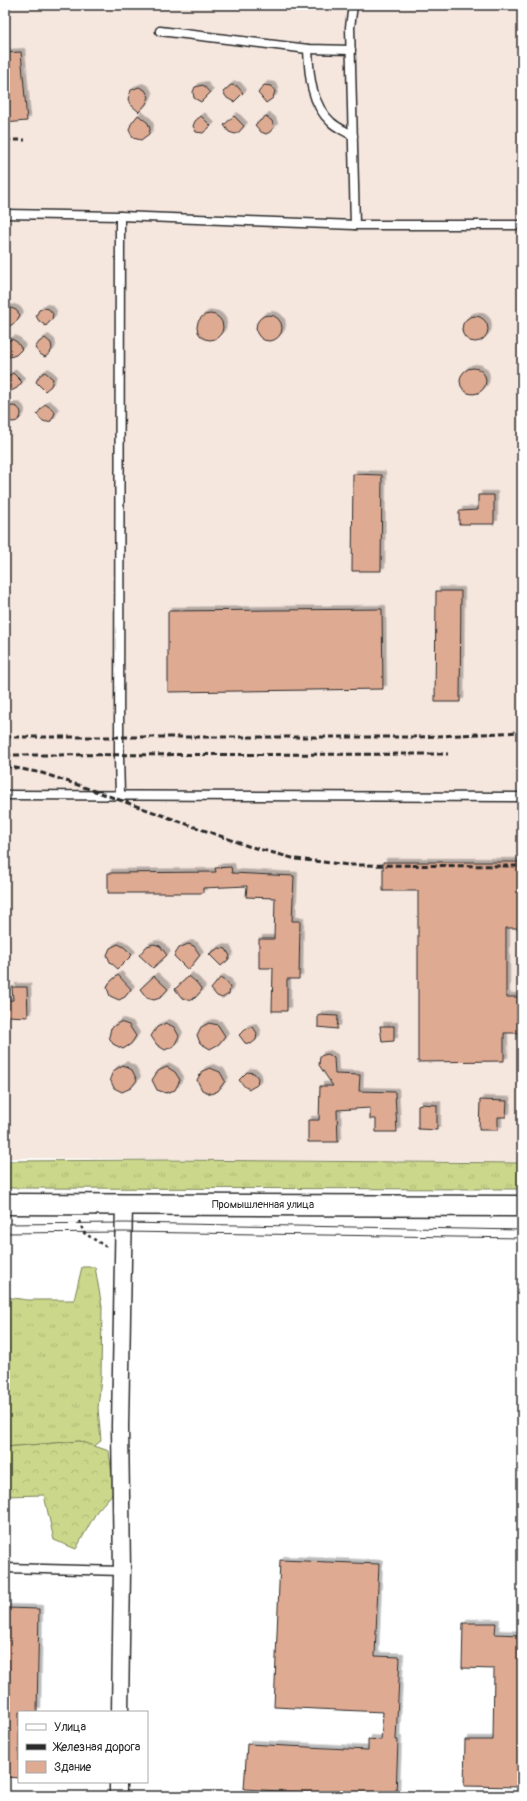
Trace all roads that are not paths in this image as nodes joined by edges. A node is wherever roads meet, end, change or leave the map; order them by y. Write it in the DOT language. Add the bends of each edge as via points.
graph roads {
  1 [pos="353,5"];
  2 [pos="160,32"];
  3 [pos="308,50"];
  4 [pos="351,50"];
  5 [pos="353,136"];
  6 [pos="5,214"];
  7 [pos="120,216"];
  8 [pos="355,225"];
  9 [pos="522,225"];
  10 [pos="5,795"];
  11 [pos="120,795"];
  12 [pos="522,797"];
  13 [pos="5,1204"];
  14 [pos="124,1204"];
  15 [pos="522,1206"];
  16 [pos="5,1568"];
  17 [pos="122,1571"];
  18 [pos="120,1711"];
  19 [pos="118,1783"];
  20 [pos="118,1796"];
  1 -- 4 [label="lane"];
  2 -- 3 [label="lane"];
  3 -- 4 [label="lane"];
  3 -- 5 [label="lane" via="309,76 317,104 332,123"];
  4 -- 5 [label="lane"];
  5 -- 8 [label="lane"];
  6 -- 7 [label="lane"];
  7 -- 8 [label="lane"];
  7 -- 11 [label="lane"];
  8 -- 9 [label="lane"];
  10 -- 11 [label="lane"];
  11 -- 12 [label="lane"];
  13 -- 14 [label="street, Промышленная улица"];
  14 -- 15 [label="street, Промышленная улица"];
  14 -- 17 [label="street" via="120,1427"];
  16 -- 17 [label="lane"];
  17 -- 18 [label="street"];
  19 -- 20 [label="street"];
}
